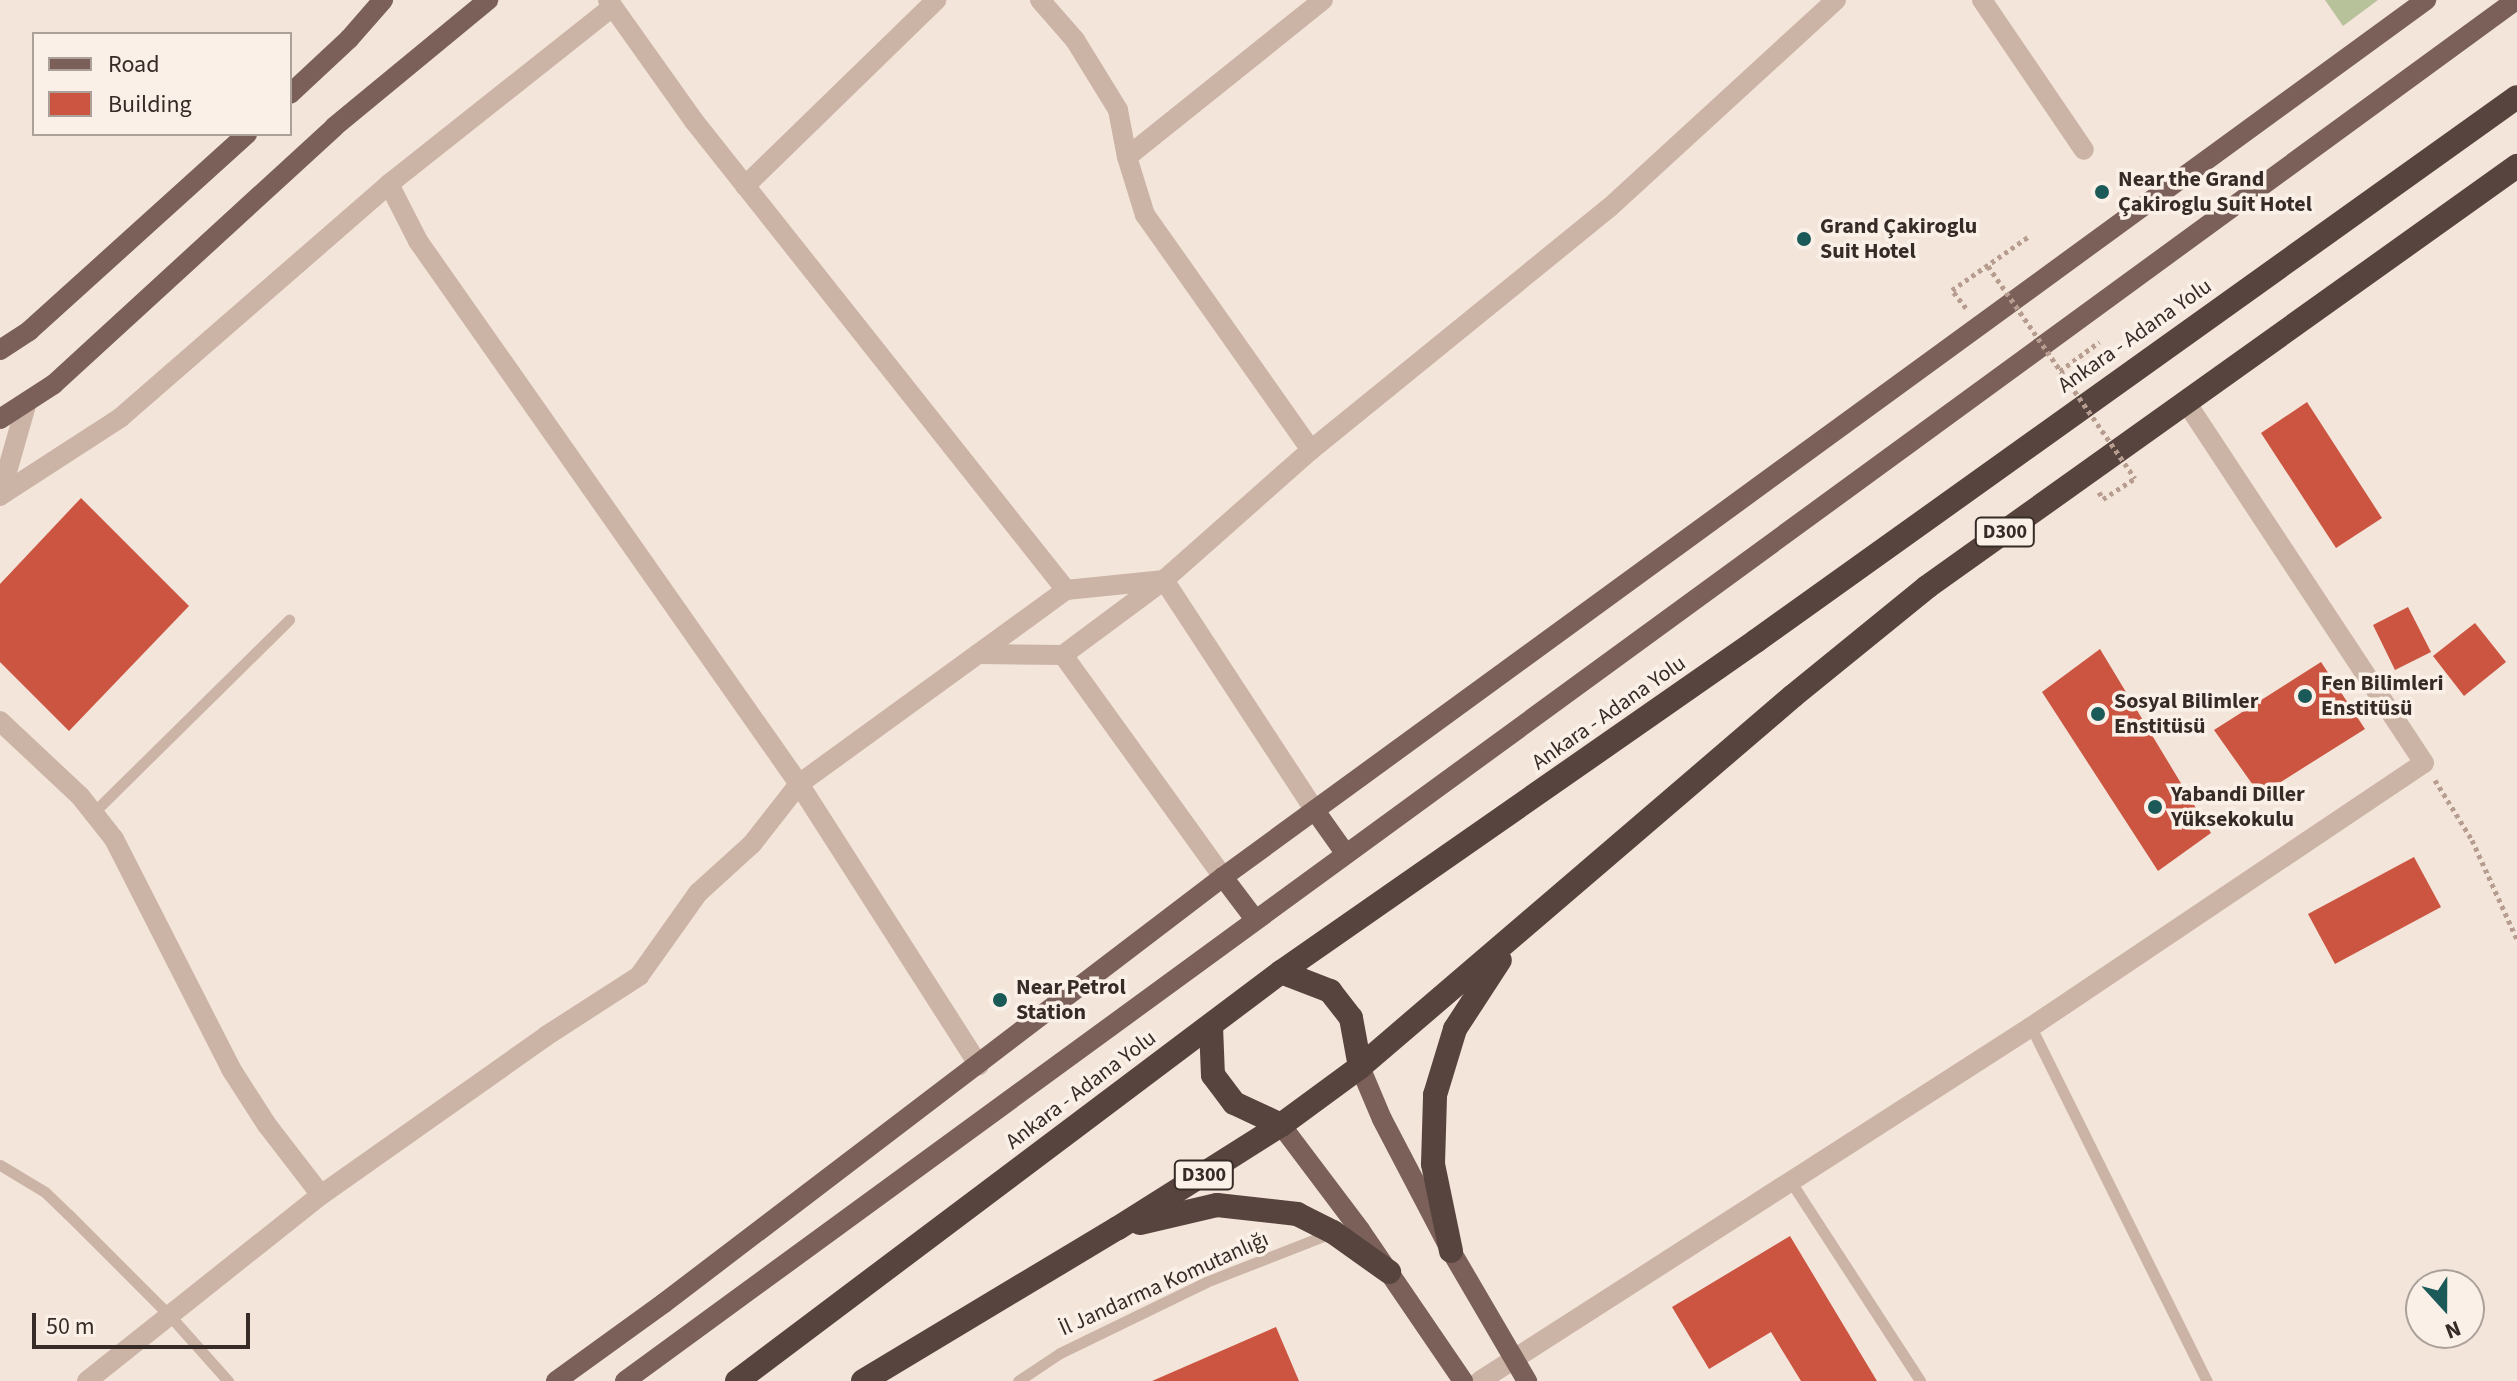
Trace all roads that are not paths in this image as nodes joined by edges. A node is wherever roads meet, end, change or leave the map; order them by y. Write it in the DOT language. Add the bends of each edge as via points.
graph roads {
  1 [pos="383,0"];
  2 [pos="488,0"];
  3 [pos="936,0"];
  4 [pos="1040,0"];
  5 [pos="1323,0"];
  6 [pos="1982,0"];
  7 [pos="2426,0"];
  8 [pos="2516,0"];
  9 [pos="1826,3"];
  10 [pos="610,4"];
  11 [pos="292,92"];
  12 [pos="2517,97"];
  13 [pos="245,136"];
  14 [pos="2084,150"];
  15 [pos="1127,157"];
  16 [pos="2517,166"];
  17 [pos="389,184"];
  18 [pos="745,186"];
  19 [pos="0,350"];
  20 [pos="27,402"];
  21 [pos="2187,404"];
  22 [pos="0,419"];
  23 [pos="1311,450"];
  24 [pos="0,496"];
  25 [pos="1164,580"];
  26 [pos="1066,590"];
  27 [pos="289,620"];
  28 [pos="978,654"];
  29 [pos="1063,655"];
  30 [pos="0,721"];
  31 [pos="799,784"];
  32 [pos="94,812"];
  33 [pos="1316,812"];
  34 [pos="1345,853"];
  35 [pos="1223,877"];
  36 [pos="1254,918"];
  37 [pos="1519,932"];
  38 [pos="1281,972"];
  39 [pos="1211,1026"];
  40 [pos="2031,1027"];
  41 [pos="979,1065"];
  42 [pos="1360,1067"];
  43 [pos="1281,1125"];
  44 [pos="0,1165"];
  45 [pos="1791,1182"];
  46 [pos="321,1195"];
  47 [pos="1118,1228"];
  48 [pos="1333,1232"];
  49 [pos="1451,1251"];
  50 [pos="1389,1272"];
  51 [pos="171,1317"];
  52 [pos="1515,1360"];
  53 [pos="88,1381"];
  54 [pos="228,1381"];
  55 [pos="556,1381"];
  56 [pos="625,1381"];
  57 [pos="737,1381"];
  58 [pos="863,1381"];
  59 [pos="1018,1381"];
  60 [pos="1463,1381"];
  61 [pos="1480,1381"];
  62 [pos="1527,1381"];
  63 [pos="1920,1381"];
  64 [pos="2207,1381"];
  1 -- 11 [label="main road"];
  2 -- 20 [label="main road" via="334,127 54,384"];
  3 -- 18 [label="street"];
  4 -- 15 [label="street" via="1075,40 1118,110"];
  5 -- 15 [label="street"];
  6 -- 14 [label="street"];
  7 -- 33 [label="main road"];
  8 -- 34 [label="main road"];
  9 -- 23 [label="street" via="1609,208"];
  10 -- 17 [label="street"];
  10 -- 18 [label="street"];
  12 -- 38 [label="highway, Ankara - Adana Yolu / D300" via="1719,667"];
  13 -- 19 [label="main road" via="29,331"];
  15 -- 23 [label="street" via="1145,215"];
  16 -- 21 [label="highway, D300"];
  17 -- 24 [label="street" via="120,418"];
  17 -- 31 [label="street" via="418,241"];
  18 -- 26 [label="street"];
  20 -- 22 [label="main road"];
  20 -- 24 [label="street"];
  21 -- 37 [label="highway, D300" via="1927,587"];
  21 -- 40 [label="street" via="2424,763"];
  23 -- 25 [label="street"];
  25 -- 26 [label="street"];
  25 -- 29 [label="street"];
  25 -- 33 [label="street"];
  26 -- 28 [label="street"];
  27 -- 32 [label="lane"];
  28 -- 29 [label="street"];
  28 -- 31 [label="street"];
  29 -- 35 [label="street"];
  30 -- 32 [label="street"];
  31 -- 41 [label="street"];
  31 -- 46 [label="street" via="752,844 698,893 639,976"];
  32 -- 46 [label="street" via="130,869 231,1069"];
  33 -- 34 [label="main road"];
  33 -- 35 [label="main road"];
  34 -- 36 [label="main road"];
  35 -- 36 [label="main road"];
  35 -- 41 [label="main road"];
  36 -- 56 [label="main road"];
  37 -- 42 [label="highway, D300"];
  37 -- 49 [label="highway" via="1455,1029 1435,1095 1433,1164"];
  38 -- 39 [label="highway, Ankara - Adana Yolu / D300"];
  38 -- 42 [label="highway" via="1330,991 1351,1018"];
  39 -- 43 [label="highway" via="1213,1075 1234,1103"];
  39 -- 57 [label="highway, Ankara - Adana Yolu / D300"];
  40 -- 45 [label="street"];
  40 -- 64 [label="lane"];
  41 -- 55 [label="main road"];
  42 -- 43 [label="highway, D300"];
  42 -- 49 [label="main road"];
  43 -- 47 [label="highway, D300"];
  43 -- 50 [label="main road"];
  44 -- 51 [label="lane" via="45,1192"];
  45 -- 52 [label="street"];
  45 -- 63 [label="lane"];
  46 -- 51 [label="street"];
  47 -- 48 [label="highway" via="1217,1205 1297,1214"];
  47 -- 58 [label="highway, D300"];
  48 -- 50 [label="highway"];
  48 -- 59 [label="lane, İl Jandarma Komutanlığı" via="1206,1282 1060,1353"];
  49 -- 52 [label="main road"];
  50 -- 60 [label="main road"];
  51 -- 53 [label="street"];
  51 -- 54 [label="lane"];
  52 -- 61 [label="street"];
  52 -- 62 [label="main road"];
}
